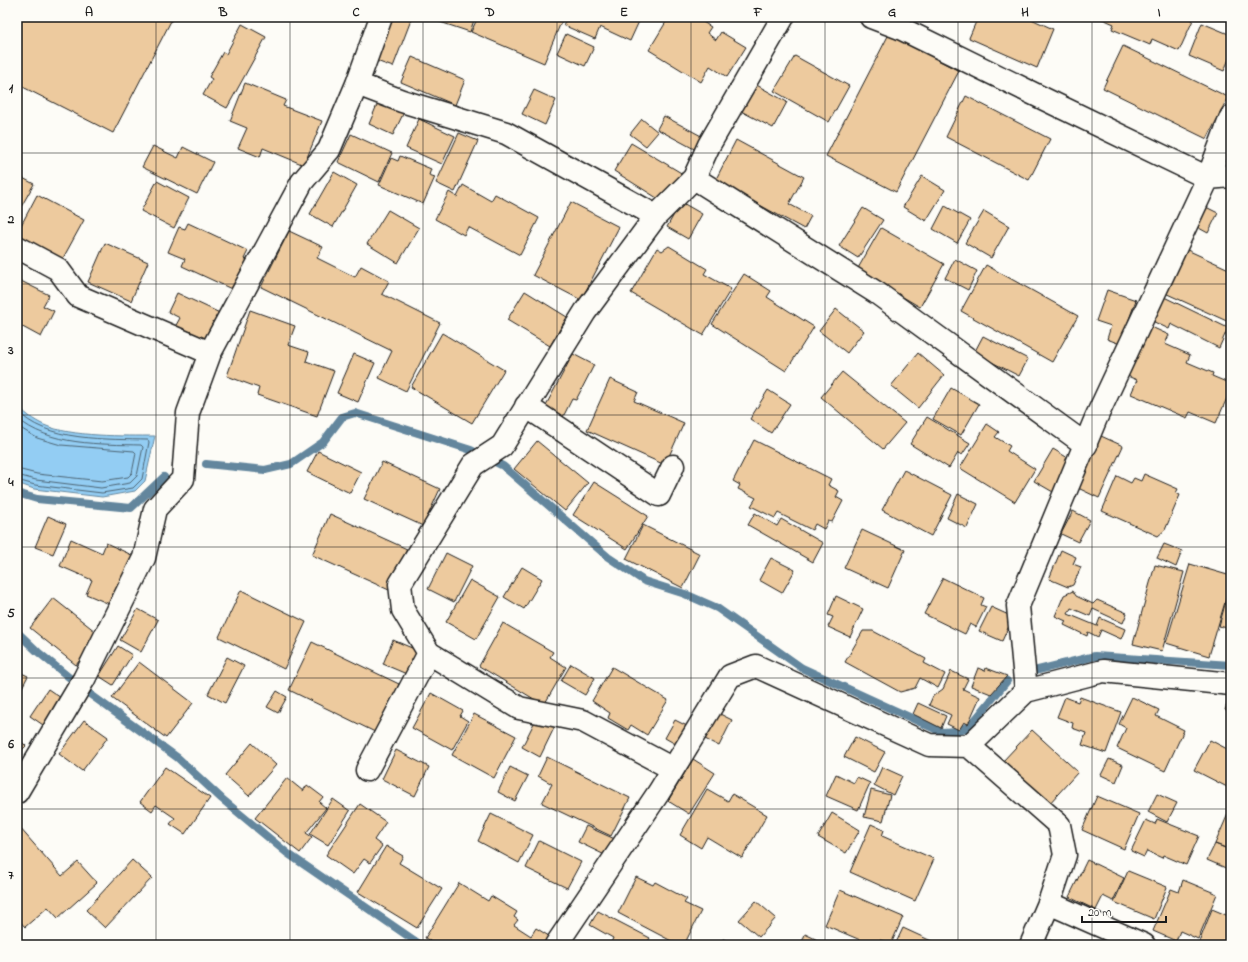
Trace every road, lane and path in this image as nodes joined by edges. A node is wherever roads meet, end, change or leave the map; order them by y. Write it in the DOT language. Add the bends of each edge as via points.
graph roads {
  1 [pos="381,17"];
  2 [pos="783,17"];
  3 [pos="871,17"];
  4 [pos="357,84"];
  5 [pos="1231,117"];
  6 [pos="1231,176"];
  7 [pos="694,178"];
  8 [pos="1208,178"];
  9 [pos="656,216"];
  10 [pos="17,247"];
  11 [pos="210,353"];
  12 [pos="526,406"];
  13 [pos="1086,445"];
  14 [pos="673,466"];
  15 [pos="429,653"];
  16 [pos="1231,684"];
  17 [pos="1026,691"];
  18 [pos="969,746"];
  19 [pos="673,769"];
  20 [pos="367,770"];
  21 [pos="17,792"];
  22 [pos="1049,903"];
  23 [pos="556,945"];
  24 [pos="1031,945"];
  25 [pos="1144,945"];
  1 -- 4 [label="street"];
  2 -- 7 [label="street" via="709,145"];
  3 -- 8 [label="street" via="900,28"];
  4 -- 9 [label="street" via="402,102 506,133"];
  4 -- 11 [label="street" via="329,150 302,182"];
  5 -- 8 [label="street"];
  6 -- 8 [label="street"];
  7 -- 9 [label="street"];
  7 -- 13 [label="street" via="877,293"];
  8 -- 13 [label="street" via="1096,418"];
  9 -- 12 [label="street" via="585,312"];
  10 -- 11 [label="street" via="58,269 78,296"];
  11 -- 21 [label="street" via="188,414 183,479 155,508 144,558 80,686"];
  12 -- 14 [label="street" via="659,495"];
  12 -- 15 [label="street" via="502,446 473,465 400,584 403,610"];
  13 -- 17 [label="street" via="1018,606"];
  15 -- 19 [label="street" via="519,708 583,721"];
  15 -- 20 [label="street"];
  16 -- 17 [label="street" via="1103,671"];
  17 -- 18 [label="street"];
  18 -- 19 [label="street" via="929,745 756,666 730,676"];
  18 -- 22 [label="street" via="1059,825 1065,854"];
  19 -- 23 [label="street"];
  22 -- 24 [label="street"];
  22 -- 25 [label="street"];
}
